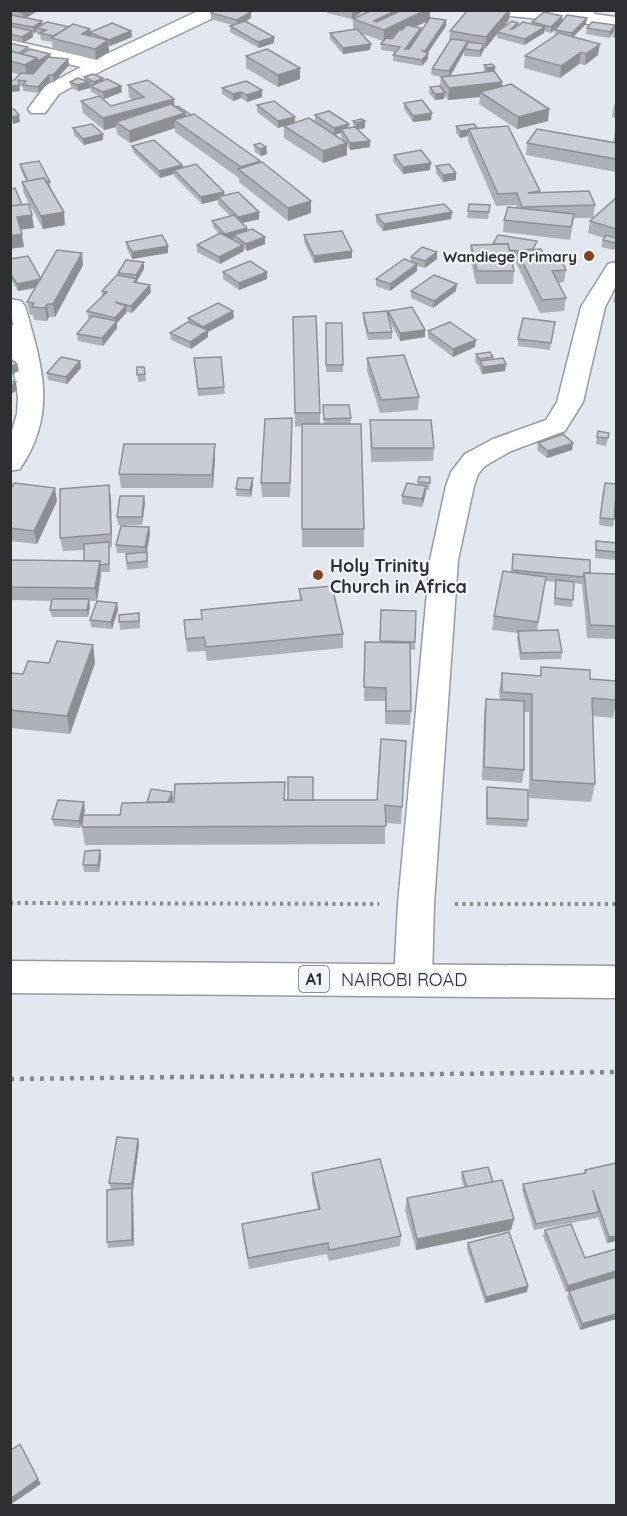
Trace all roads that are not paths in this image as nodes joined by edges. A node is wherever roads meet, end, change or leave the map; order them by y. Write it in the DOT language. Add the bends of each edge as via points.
graph roads {
  1 [pos="216,10"];
  2 [pos="501,10"];
  3 [pos="586,14"];
  4 [pos="616,22"];
  5 [pos="10,45"];
  6 [pos="98,65"];
  7 [pos="38,109"];
  8 [pos="616,269"];
  9 [pos="13,306"];
  10 [pos="10,463"];
  11 [pos="10,977"];
  12 [pos="413,979"];
  13 [pos="616,982"];
  14 [pos="10,999"];
  15 [pos="616,1000"];
  1 -- 6 [label="main road"];
  2 -- 3 [label="main road"];
  3 -- 4 [label="main road"];
  5 -- 6 [label="main road"];
  6 -- 7 [label="main road" via="52,90"];
  8 -- 12 [label="main road" via="593,307 570,402 556,425 502,445 475,460 460,486 444,560"];
  9 -- 10 [label="main road" via="32,403 27,431"];
  11 -- 12 [label="main road, NAIROBI ROAD / A1"];
  12 -- 13 [label="main road, NAIROBI ROAD / A1"];
  14 -- 15 [label="main road, NAIROBI ROAD / A1"];
}
